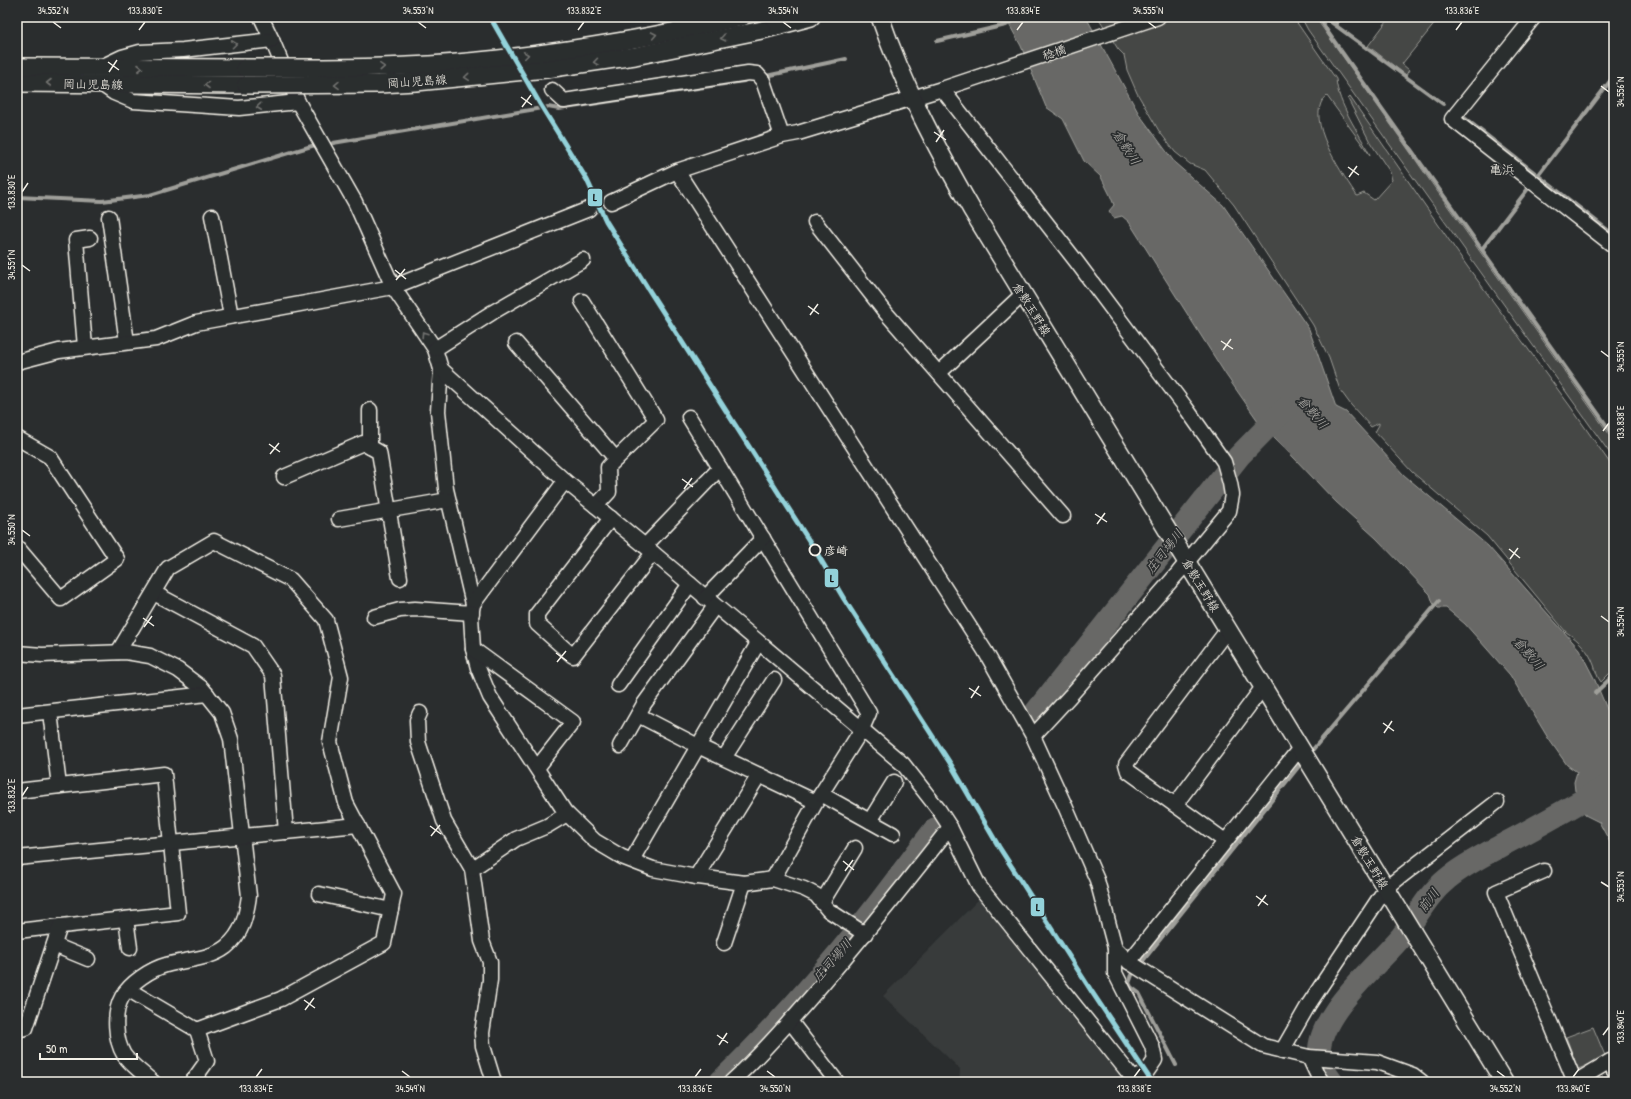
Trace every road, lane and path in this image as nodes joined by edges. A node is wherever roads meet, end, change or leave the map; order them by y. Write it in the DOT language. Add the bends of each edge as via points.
graph roads {
  1 [pos="261,17"];
  2 [pos="742,17"];
  3 [pos="811,17"];
  4 [pos="880,17"];
  5 [pos="1158,17"];
  6 [pos="1534,17"];
  7 [pos="272,40"];
  8 [pos="17,68"];
  9 [pos="101,76"];
  10 [pos="245,77"];
  11 [pos="17,83"];
  12 [pos="946,88"];
  13 [pos="552,90"];
  14 [pos="912,99"];
  15 [pos="298,102"];
  16 [pos="782,136"];
  17 [pos="677,171"];
  18 [pos="611,202"];
  19 [pos="589,208"];
  20 [pos="212,216"];
  21 [pos="109,217"];
  22 [pos="815,222"];
  23 [pos="90,238"];
  24 [pos="1614,246"];
  25 [pos="583,260"];
  26 [pos="393,287"];
  27 [pos="1023,294"];
  28 [pos="582,301"];
  29 [pos="231,316"];
  30 [pos="127,342"];
  31 [pos="516,342"];
  32 [pos="85,347"];
  33 [pos="435,349"];
  34 [pos="17,362"];
  35 [pos="441,369"];
  36 [pos="939,373"];
  37 [pos="370,410"];
  38 [pos="689,417"];
  39 [pos="17,438"];
  40 [pos="370,447"];
  41 [pos="616,459"];
  42 [pos="720,468"];
  43 [pos="284,477"];
  44 [pos="565,481"];
  45 [pos="448,500"];
  46 [pos="596,506"];
  47 [pos="389,511"];
  48 [pos="1063,516"];
  49 [pos="610,518"];
  50 [pos="339,519"];
  51 [pos="763,538"];
  52 [pos="17,547"];
  53 [pos="649,549"];
  54 [pos="1187,562"];
  55 [pos="400,578"];
  56 [pos="690,584"];
  57 [pos="154,593"];
  58 [pos="710,602"];
  59 [pos="472,608"];
  60 [pos="374,617"];
  61 [pos="1228,629"];
  62 [pos="758,643"];
  63 [pos="473,649"];
  64 [pos="17,652"];
  65 [pos="118,652"];
  66 [pos="774,680"];
  67 [pos="618,685"];
  68 [pos="1263,687"];
  69 [pos="207,694"];
  70 [pos="50,712"];
  71 [pos="420,713"];
  72 [pos="17,715"];
  73 [pos="638,715"];
  74 [pos="862,730"];
  75 [pos="1032,736"];
  76 [pos="620,746"];
  77 [pos="698,746"];
  78 [pos="1304,755"];
  79 [pos="724,758"];
  80 [pos="536,768"];
  81 [pos="759,775"];
  82 [pos="894,782"];
  83 [pos="59,786"];
  84 [pos="17,791"];
  85 [pos="819,798"];
  86 [pos="1497,802"];
  87 [pos="1175,805"];
  88 [pos="567,814"];
  89 [pos="870,821"];
  90 [pos="358,825"];
  91 [pos="950,828"];
  92 [pos="286,832"];
  93 [pos="893,834"];
  94 [pos="242,836"];
  95 [pos="1225,841"];
  96 [pos="172,843"];
  97 [pos="855,848"];
  98 [pos="17,858"];
  99 [pos="632,860"];
  100 [pos="472,869"];
  101 [pos="1544,871"];
  102 [pos="696,877"];
  103 [pos="773,879"];
  104 [pos="744,883"];
  105 [pos="1386,888"];
  106 [pos="319,894"];
  107 [pos="822,902"];
  108 [pos="391,910"];
  109 [pos="126,918"];
  110 [pos="60,926"];
  111 [pos="17,931"];
  112 [pos="865,934"];
  113 [pos="724,943"];
  114 [pos="54,945"];
  115 [pos="130,948"];
  116 [pos="1115,948"];
  117 [pos="88,959"];
  118 [pos="1129,962"];
  119 [pos="129,990"];
  120 [pos="790,1021"];
  121 [pos="17,1030"];
  122 [pos="197,1030"];
  123 [pos="1282,1051"];
  124 [pos="1316,1057"];
  125 [pos="1614,1071"];
  126 [pos="1134,1080"];
  127 [pos="153,1082"];
  128 [pos="192,1082"];
  129 [pos="494,1082"];
  130 [pos="731,1082"];
  131 [pos="837,1082"];
  132 [pos="1322,1082"];
  133 [pos="1422,1082"];
  134 [pos="1504,1082"];
  1 -- 7 [label="street"];
  10 -- 2 [label="main road, 岡山児島線, one-way, bridge" via="478,61 633,40"];
  3 -- 10 [label="main road, 岡山児島線, one-way, bridge" via="762,30 635,56 546,70 379,84"];
  4 -- 14 [label="main road, 倉敷玉野線"];
  5 -- 12 [label="street, 稔橋"];
  6 -- 24 [label="street" via="1452,119"];
  9 -- 7 [label="street, one-way" via="122,56 140,52"];
  7 -- 15 [label="street"];
  8 -- 9 [label="main road, 岡山児島線"];
  9 -- 10 [label="main road, 岡山児島線"];
  9 -- 11 [label="main road, 岡山児島線, one-way"];
  15 -- 9 [label="street, one-way" via="239,108 133,101 114,93"];
  12 -- 14 [label="street, 稔橋"];
  12 -- 54 [label="street" via="1224,462 1232,495 1229,511"];
  13 -- 16 [label="street" via="564,101 748,72 757,74 763,81"];
  14 -- 16 [label="street, 稔橋"];
  14 -- 27 [label="main road, 倉敷玉野線" via="942,157"];
  15 -- 26 [label="street" via="355,202"];
  16 -- 17 [label="street, 稔橋"];
  17 -- 18 [label="street, 稔橋"];
  17 -- 75 [label="street" via="985,651"];
  19 -- 26 [label="street"];
  20 -- 29 [label="street"];
  21 -- 30 [label="street"];
  22 -- 36 [label="street" via="886,313"];
  23 -- 32 [label="street" via="76,240"];
  25 -- 33 [label="street"];
  26 -- 29 [label="street"];
  33 -- 26 [label="street, one-way"];
  27 -- 36 [label="street"];
  27 -- 54 [label="main road, 倉敷玉野線"];
  28 -- 41 [label="street" via="656,420"];
  29 -- 30 [label="street" via="196,323 156,339"];
  30 -- 32 [label="street"];
  31 -- 41 [label="street"];
  32 -- 34 [label="street"];
  33 -- 35 [label="street"];
  35 -- 44 [label="street"];
  35 -- 45 [label="street" via="438,411"];
  36 -- 48 [label="street"];
  37 -- 40 [label="street"];
  38 -- 42 [label="street"];
  39 -- 52 [label="street" via="50,457 117,559 61,599"];
  40 -- 43 [label="street" via="363,443"];
  40 -- 47 [label="street" via="379,452"];
  41 -- 46 [label="street" via="608,467 610,492"];
  42 -- 51 [label="street"];
  42 -- 53 [label="street"];
  44 -- 46 [label="street"];
  44 -- 59 [label="street"];
  45 -- 47 [label="street"];
  45 -- 59 [label="street"];
  46 -- 49 [label="street"];
  47 -- 50 [label="street"];
  47 -- 55 [label="street"];
  49 -- 53 [label="street"];
  49 -- 53 [label="street" via="537,614 537,624 573,656"];
  51 -- 58 [label="street"];
  51 -- 74 [label="street" via="869,713"];
  53 -- 56 [label="street"];
  54 -- 61 [label="main road, 倉敷玉野線"];
  54 -- 75 [label="street"];
  56 -- 58 [label="street"];
  56 -- 67 [label="street"];
  57 -- 65 [label="street"];
  57 -- 90 [label="street" via="168,568 214,541 291,580 326,620 341,676 330,742 346,803"];
  57 -- 92 [label="street" via="253,646 273,675"];
  58 -- 62 [label="street"];
  58 -- 73 [label="street"];
  59 -- 60 [label="street" via="400,610"];
  59 -- 63 [label="street"];
  61 -- 68 [label="main road, 倉敷玉野線"];
  61 -- 87 [label="street" via="1126,764 1128,771"];
  62 -- 74 [label="street"];
  62 -- 77 [label="street"];
  63 -- 80 [label="street" via="490,697"];
  63 -- 80 [label="street" via="573,722"];
  64 -- 65 [label="street" via="42,655"];
  65 -- 69 [label="street" via="150,656 178,670"];
  66 -- 79 [label="street"];
  68 -- 78 [label="main road, 倉敷玉野線"];
  68 -- 87 [label="street"];
  69 -- 70 [label="street"];
  69 -- 94 [label="street" via="222,713 231,739"];
  70 -- 72 [label="street"];
  70 -- 83 [label="street"];
  71 -- 100 [label="street" via="417,720 418,742 444,821"];
  73 -- 76 [label="street"];
  73 -- 77 [label="street"];
  74 -- 85 [label="street"];
  74 -- 91 [label="street" via="903,764"];
  75 -- 116 [label="street" via="1097,880"];
  77 -- 79 [label="street"];
  77 -- 99 [label="street"];
  78 -- 95 [label="street"];
  78 -- 105 [label="main road, 倉敷玉野線"];
  79 -- 81 [label="street"];
  80 -- 88 [label="street"];
  81 -- 85 [label="street"];
  81 -- 102 [label="street"];
  82 -- 89 [label="street"];
  83 -- 84 [label="street"];
  83 -- 96 [label="street" via="164,774"];
  85 -- 89 [label="street"];
  85 -- 103 [label="street"];
  86 -- 105 [label="street"];
  87 -- 95 [label="street"];
  88 -- 99 [label="street" via="595,841"];
  88 -- 100 [label="street" via="516,839"];
  89 -- 93 [label="street"];
  90 -- 92 [label="street"];
  90 -- 108 [label="street" via="394,894"];
  91 -- 112 [label="street"];
  91 -- 126 [label="street" via="979,886"];
  92 -- 94 [label="street"];
  94 -- 96 [label="street"];
  94 -- 119 [label="street" via="249,896 245,920 237,935 226,947 208,956 165,965 149,972"];
  95 -- 118 [label="street"];
  96 -- 98 [label="street"];
  96 -- 109 [label="street" via="178,913"];
  97 -- 107 [label="street"];
  99 -- 102 [label="street" via="653,869"];
  100 -- 129 [label="street" via="482,941 490,962 490,980 482,1033"];
  101 -- 125 [label="street" via="1496,892 1575,1082 1610,1061"];
  102 -- 104 [label="street"];
  103 -- 104 [label="street"];
  103 -- 107 [label="street" via="816,895"];
  104 -- 113 [label="street"];
  105 -- 123 [label="street" via="1300,1019"];
  105 -- 134 [label="main road, 倉敷玉野線"];
  106 -- 108 [label="street"];
  107 -- 112 [label="street" via="828,910"];
  108 -- 122 [label="street" via="384,943 281,999"];
  109 -- 110 [label="street"];
  109 -- 115 [label="street"];
  110 -- 111 [label="street"];
  110 -- 114 [label="street"];
  112 -- 120 [label="street"];
  114 -- 117 [label="street"];
  114 -- 121 [label="street" via="26,1028"];
  116 -- 118 [label="street"];
  116 -- 126 [label="street" via="1115,973 1152,1046 1155,1060 1146,1073"];
  118 -- 123 [label="street" via="1263,1046"];
  119 -- 122 [label="street"];
  119 -- 127 [label="street" via="122,997 117,1016 117,1038 125,1056"];
  120 -- 130 [label="street" via="750,1066"];
  120 -- 131 [label="street"];
  122 -- 128 [label="street" via="207,1061"];
  123 -- 124 [label="street"];
  124 -- 132 [label="street" via="1318,1076"];
  124 -- 133 [label="street" via="1377,1062"];
}
